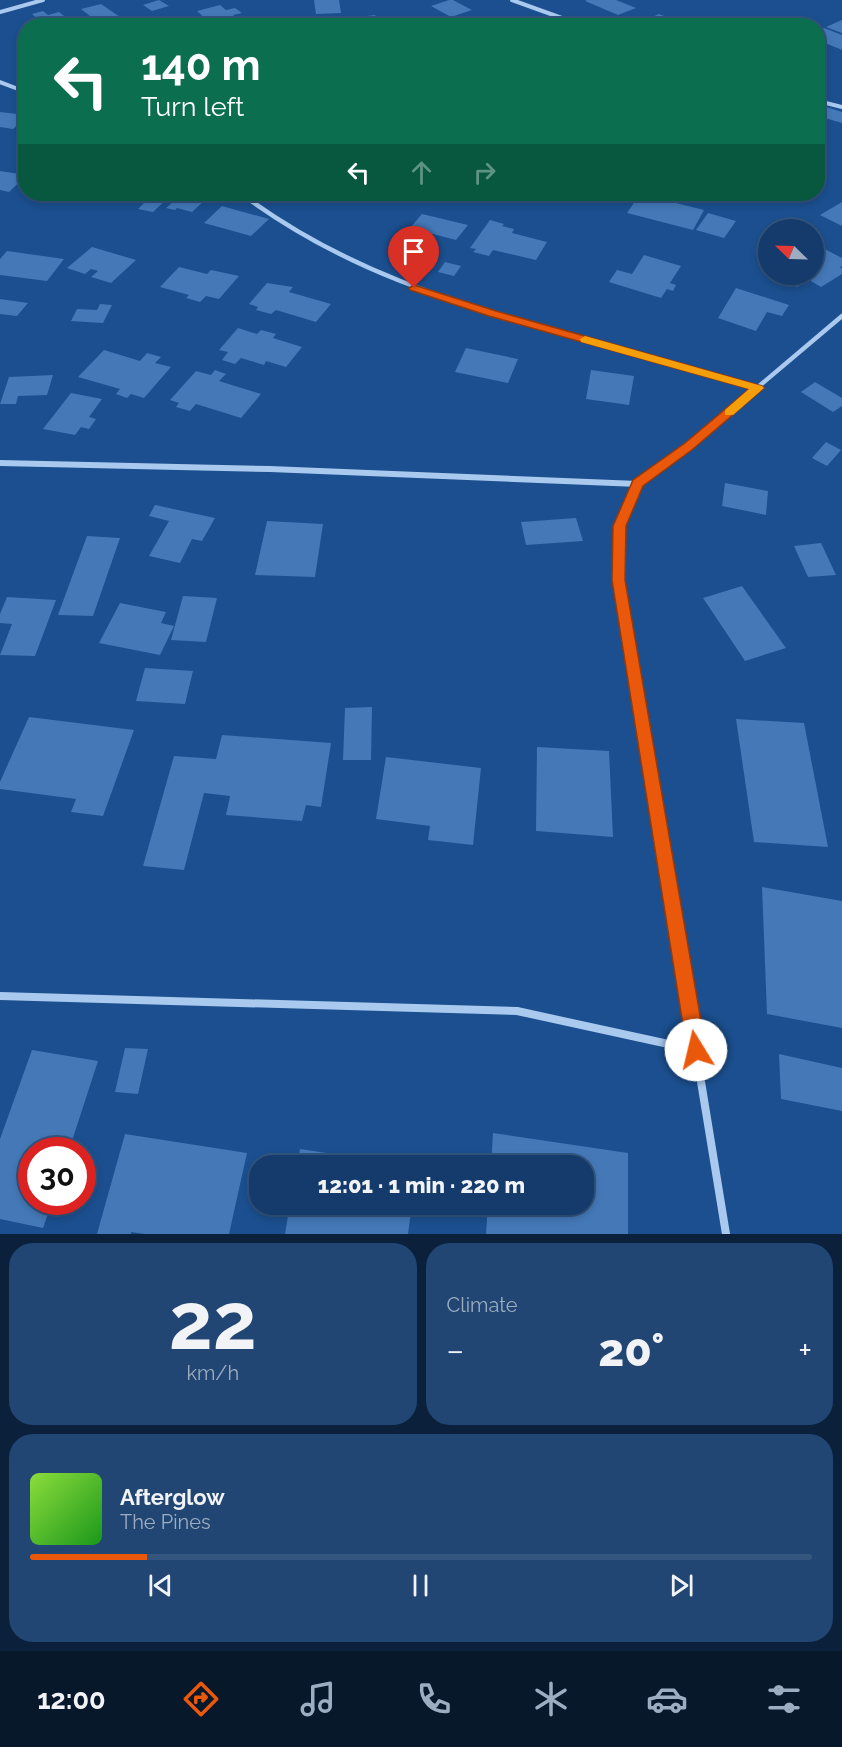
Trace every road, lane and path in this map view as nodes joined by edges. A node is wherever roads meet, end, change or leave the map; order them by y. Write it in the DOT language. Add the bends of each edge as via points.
graph roads {
  1 [pos="43,0"];
  2 [pos="512,0"];
  3 [pos="0,12"];
  4 [pos="562,18"];
  5 [pos="0,82"];
  6 [pos="18,89"];
  7 [pos="825,103"];
  8 [pos="842,107"];
  9 [pos="251,201"];
  10 [pos="842,316"];
  11 [pos="758,388"];
  12 [pos="0,463"];
  13 [pos="638,484"];
  14 [pos="0,996"];
  15 [pos="696,1050"];
  16 [pos="726,1234"];
  1 -- 3 [label="street"];
  2 -- 4 [label="street"];
  5 -- 6 [label="street"];
  7 -- 8 [label="street"];
  9 -- 11 [label="street" via="307,239 394,281"];
  10 -- 11 [label="street"];
  11 -- 13 [label="street"];
  12 -- 13 [label="street"];
  13 -- 15 [label="street" via="620,526 619,580"];
  14 -- 15 [label="street" via="517,1011"];
  15 -- 16 [label="street"];
}
